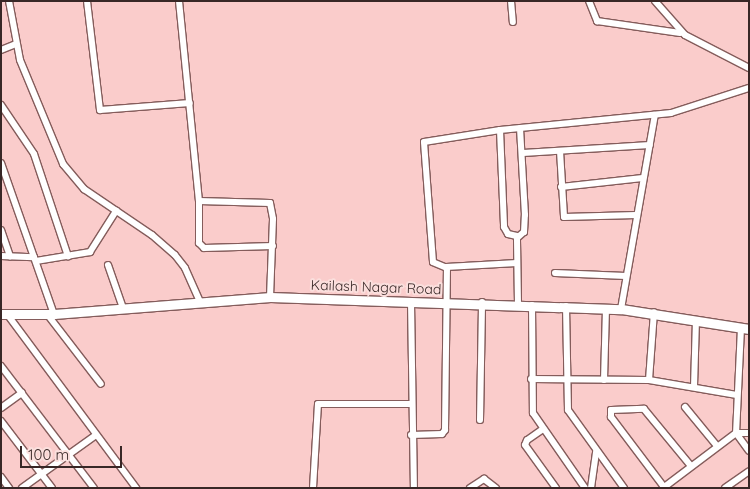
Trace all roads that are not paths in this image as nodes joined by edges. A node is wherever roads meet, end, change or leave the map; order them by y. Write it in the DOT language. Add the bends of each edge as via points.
graph roads {
  1 [pos="9,1"];
  2 [pos="87,1"];
  3 [pos="179,1"];
  4 [pos="511,1"];
  5 [pos="589,1"];
  6 [pos="655,1"];
  7 [pos="513,22"];
  8 [pos="681,33"];
  9 [pos="16,44"];
  10 [pos="1,50"];
  11 [pos="749,68"];
  12 [pos="749,88"];
  13 [pos="190,102"];
  14 [pos="1,105"];
  15 [pos="655,115"];
  16 [pos="520,128"];
  17 [pos="500,130"];
  18 [pos="650,145"];
  19 [pos="560,151"];
  20 [pos="523,153"];
  21 [pos="1,163"];
  22 [pos="643,178"];
  23 [pos="561,187"];
  24 [pos="199,201"];
  25 [pos="116,211"];
  26 [pos="636,215"];
  27 [pos="1,230"];
  28 [pos="517,236"];
  29 [pos="273,246"];
  30 [pos="1,256"];
  31 [pos="10,256"];
  32 [pos="68,256"];
  33 [pos="35,259"];
  34 [pos="517,263"];
  35 [pos="108,265"];
  36 [pos="446,266"];
  37 [pos="555,273"];
  38 [pos="626,276"];
  39 [pos="270,297"];
  40 [pos="199,300"];
  41 [pos="411,302"];
  42 [pos="482,302"];
  43 [pos="448,303"];
  44 [pos="518,304"];
  45 [pos="532,305"];
  46 [pos="566,306"];
  47 [pos="123,308"];
  48 [pos="606,309"];
  49 [pos="621,309"];
  50 [pos="654,312"];
  51 [pos="4,314"];
  52 [pos="51,314"];
  53 [pos="696,320"];
  54 [pos="745,329"];
  55 [pos="1,366"];
  56 [pos="531,379"];
  57 [pos="565,380"];
  58 [pos="604,380"];
  59 [pos="650,380"];
  60 [pos="102,384"];
  61 [pos="694,387"];
  62 [pos="22,393"];
  63 [pos="737,395"];
  64 [pos="411,404"];
  65 [pos="685,407"];
  66 [pos="1,408"];
  67 [pos="480,420"];
  68 [pos="1,421"];
  69 [pos="543,429"];
  70 [pos="736,433"];
  71 [pos="749,433"];
  72 [pos="96,435"];
  73 [pos="411,435"];
  74 [pos="717,446"];
  75 [pos="596,451"];
  76 [pos="749,451"];
  77 [pos="69,454"];
  78 [pos="691,466"];
  79 [pos="749,471"];
  80 [pos="42,474"];
  81 [pos="1,477"];
  82 [pos="314,487"];
  83 [pos="663,487"];
  84 [pos="9,488"];
  85 [pos="22,488"];
  86 [pos="52,488"];
  87 [pos="94,488"];
  88 [pos="136,488"];
  89 [pos="414,488"];
  90 [pos="470,488"];
  91 [pos="496,488"];
  92 [pos="556,488"];
  93 [pos="585,488"];
  94 [pos="591,488"];
  95 [pos="624,488"];
  96 [pos="725,488"];
  1 -- 9 [label="street"];
  2 -- 13 [label="street" via="100,110"];
  3 -- 13 [label="street"];
  4 -- 7 [label="street"];
  5 -- 8 [label="street" via="597,21"];
  6 -- 8 [label="street"];
  8 -- 11 [label="street"];
  9 -- 10 [label="street"];
  9 -- 25 [label="street" via="63,164 84,189"];
  12 -- 15 [label="street" via="692,107"];
  13 -- 24 [label="street"];
  14 -- 32 [label="street" via="34,154"];
  15 -- 16 [label="street"];
  15 -- 18 [label="street"];
  16 -- 17 [label="street"];
  16 -- 20 [label="street"];
  17 -- 28 [label="street" via="504,227 508,234"];
  17 -- 36 [label="street" via="424,142 433,262"];
  18 -- 19 [label="street"];
  18 -- 22 [label="street"];
  19 -- 20 [label="street"];
  19 -- 23 [label="street"];
  20 -- 28 [label="street" via="524,230"];
  21 -- 33 [label="street"];
  22 -- 23 [label="street"];
  22 -- 26 [label="street"];
  23 -- 26 [label="street" via="562,214 566,218"];
  24 -- 29 [label="street" via="270,203 273,208"];
  24 -- 29 [label="street" via="199,244 202,247"];
  25 -- 32 [label="street" via="93,249"];
  25 -- 40 [label="street" via="152,234 175,255 185,268"];
  26 -- 38 [label="street"];
  27 -- 31 [label="street"];
  28 -- 34 [label="street"];
  29 -- 39 [label="street"];
  30 -- 31 [label="street"];
  31 -- 33 [label="street"];
  32 -- 33 [label="street"];
  33 -- 52 [label="street"];
  34 -- 36 [label="street"];
  34 -- 44 [label="street"];
  35 -- 47 [label="street"];
  36 -- 43 [label="street"];
  37 -- 38 [label="street"];
  38 -- 49 [label="street"];
  39 -- 40 [label="street, Kailash Nagar Road"];
  39 -- 41 [label="street, Kailash Nagar Road"];
  40 -- 47 [label="street, Kailash Nagar Road"];
  41 -- 43 [label="street, Kailash Nagar Road"];
  41 -- 64 [label="street"];
  42 -- 43 [label="street, Kailash Nagar Road"];
  42 -- 44 [label="street, Kailash Nagar Road"];
  42 -- 67 [label="street"];
  43 -- 73 [label="street" via="445,430 442,434"];
  44 -- 45 [label="street, Kailash Nagar Road"];
  45 -- 46 [label="street, Kailash Nagar Road"];
  45 -- 56 [label="street"];
  46 -- 48 [label="street, Kailash Nagar Road"];
  46 -- 57 [label="street"];
  47 -- 52 [label="street, Kailash Nagar Road"];
  48 -- 49 [label="street, Kailash Nagar Road"];
  48 -- 58 [label="street"];
  49 -- 50 [label="street, Kailash Nagar Road"];
  50 -- 53 [label="street, Kailash Nagar Road"];
  50 -- 59 [label="street"];
  51 -- 52 [label="street, Kailash Nagar Road"];
  51 -- 72 [label="street"];
  52 -- 60 [label="street"];
  53 -- 54 [label="street, Kailash Nagar Road"];
  53 -- 61 [label="street"];
  54 -- 63 [label="street"];
  55 -- 62 [label="street"];
  56 -- 57 [label="street"];
  56 -- 69 [label="street" via="532,413"];
  57 -- 58 [label="street"];
  57 -- 75 [label="street" via="568,410"];
  58 -- 59 [label="street"];
  59 -- 61 [label="street"];
  61 -- 63 [label="street"];
  62 -- 66 [label="street"];
  62 -- 77 [label="street"];
  63 -- 70 [label="street"];
  64 -- 73 [label="street"];
  64 -- 82 [label="street" via="318,404"];
  65 -- 74 [label="street"];
  68 -- 80 [label="street"];
  69 -- 92 [label="street" via="527,440 526,445"];
  69 -- 93 [label="street"];
  70 -- 71 [label="street"];
  70 -- 74 [label="street"];
  70 -- 76 [label="street"];
  72 -- 77 [label="street"];
  72 -- 88 [label="street"];
  73 -- 89 [label="street"];
  74 -- 78 [label="street"];
  75 -- 94 [label="street"];
  75 -- 95 [label="street"];
  77 -- 80 [label="street"];
  77 -- 87 [label="street"];
  78 -- 83 [label="street"];
  78 -- 83 [label="street" via="644,410 611,410 611,417"];
  79 -- 96 [label="street"];
  80 -- 85 [label="street"];
  80 -- 86 [label="street"];
  81 -- 84 [label="street"];
  90 -- 91 [label="street" via="484,480"];
}
